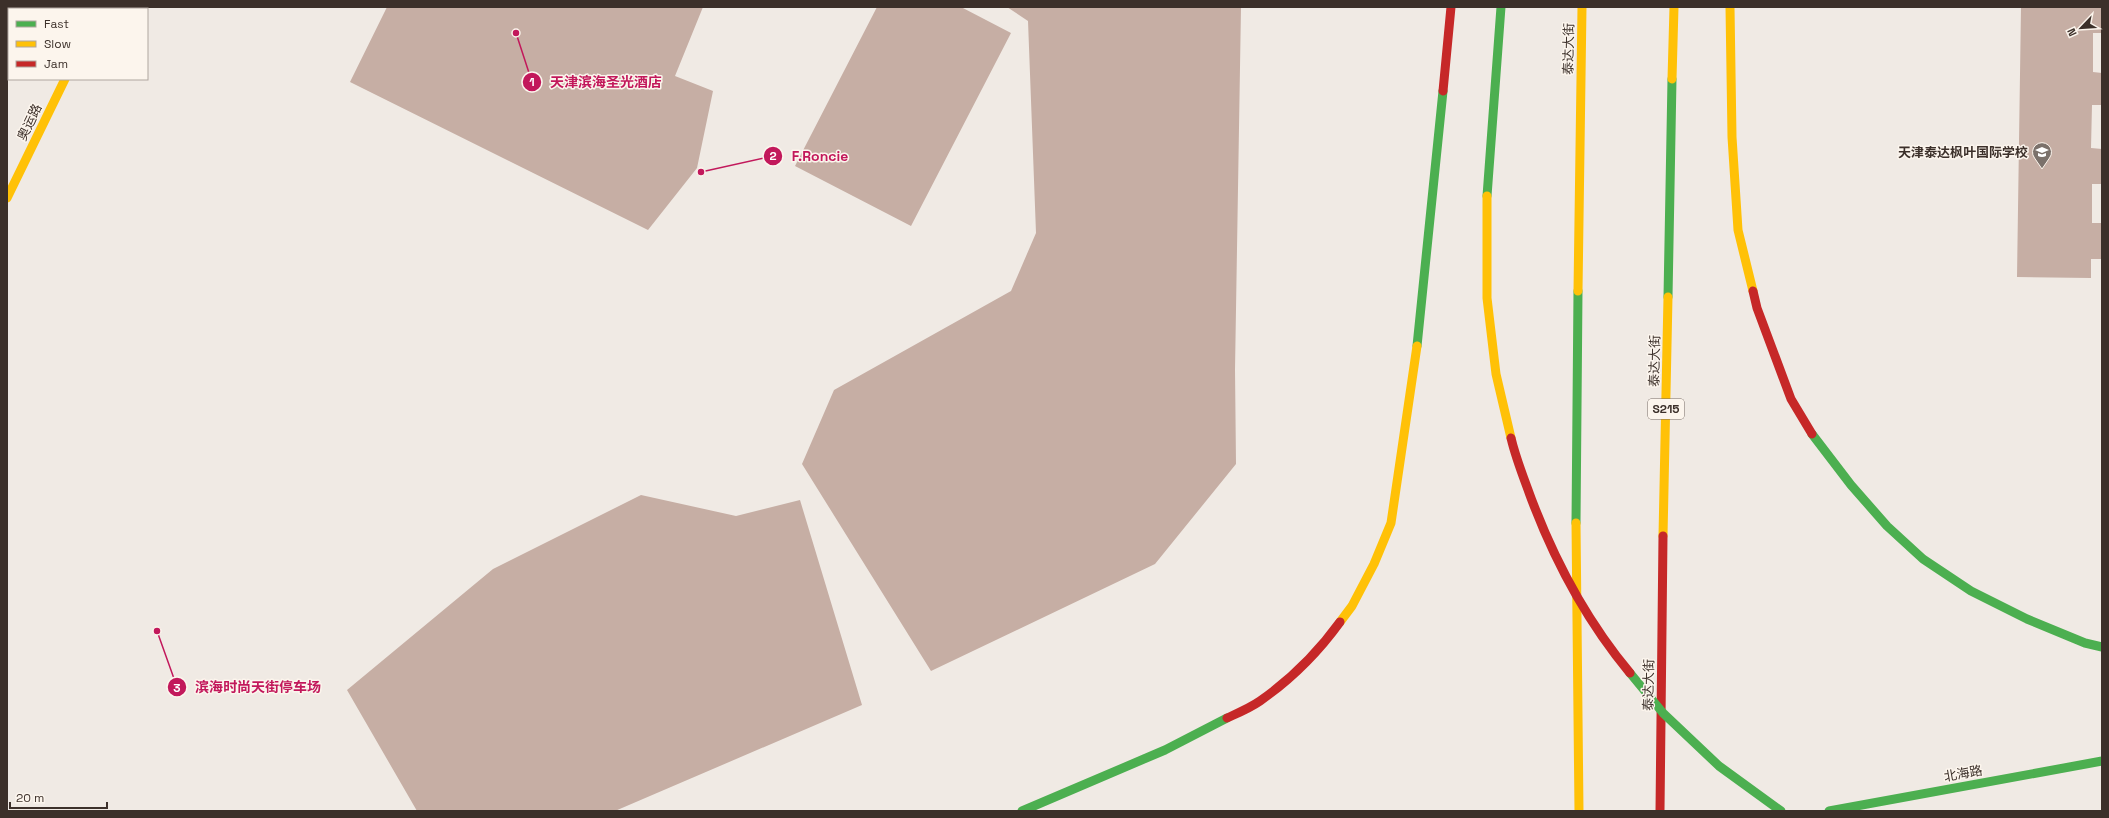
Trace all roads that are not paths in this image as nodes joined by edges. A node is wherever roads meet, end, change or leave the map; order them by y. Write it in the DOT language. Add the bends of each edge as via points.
graph roads {
  1 [pos="1451,7"];
  2 [pos="1501,7"];
  3 [pos="1582,7"];
  4 [pos="1674,7"];
  5 [pos="1730,7"];
  6 [pos="65,80"];
  7 [pos="7,198"];
  8 [pos="2102,647"];
  9 [pos="2102,761"];
  10 [pos="1022,811"];
  11 [pos="1579,811"];
  12 [pos="1660,811"];
  13 [pos="1781,811"];
  14 [pos="1829,811"];
  1 -- 10 [label="main road" via="1416,354 1391,523 1374,564 1352,606 1327,640 1259,702 1164,750"];
  2 -- 13 [label="main road, bridge" via="1488,194 1487,298 1498,383 1508,431 1538,522 1589,618 1620,663 1675,727 1754,794"];
  3 -- 11 [label="main road, 泰达大街" via="1575,458"];
  4 -- 12 [label="main road, 泰达大街 / S215" via="1662,580"];
  5 -- 8 [label="main road" via="1732,137 1738,230 1757,308 1792,399 1817,442 1851,485 1887,526 1923,559 1985,598 2034,622 2085,643"];
  6 -- 7 [label="main road, 奥运路"];
  9 -- 14 [label="main road, 北海路"];
}
